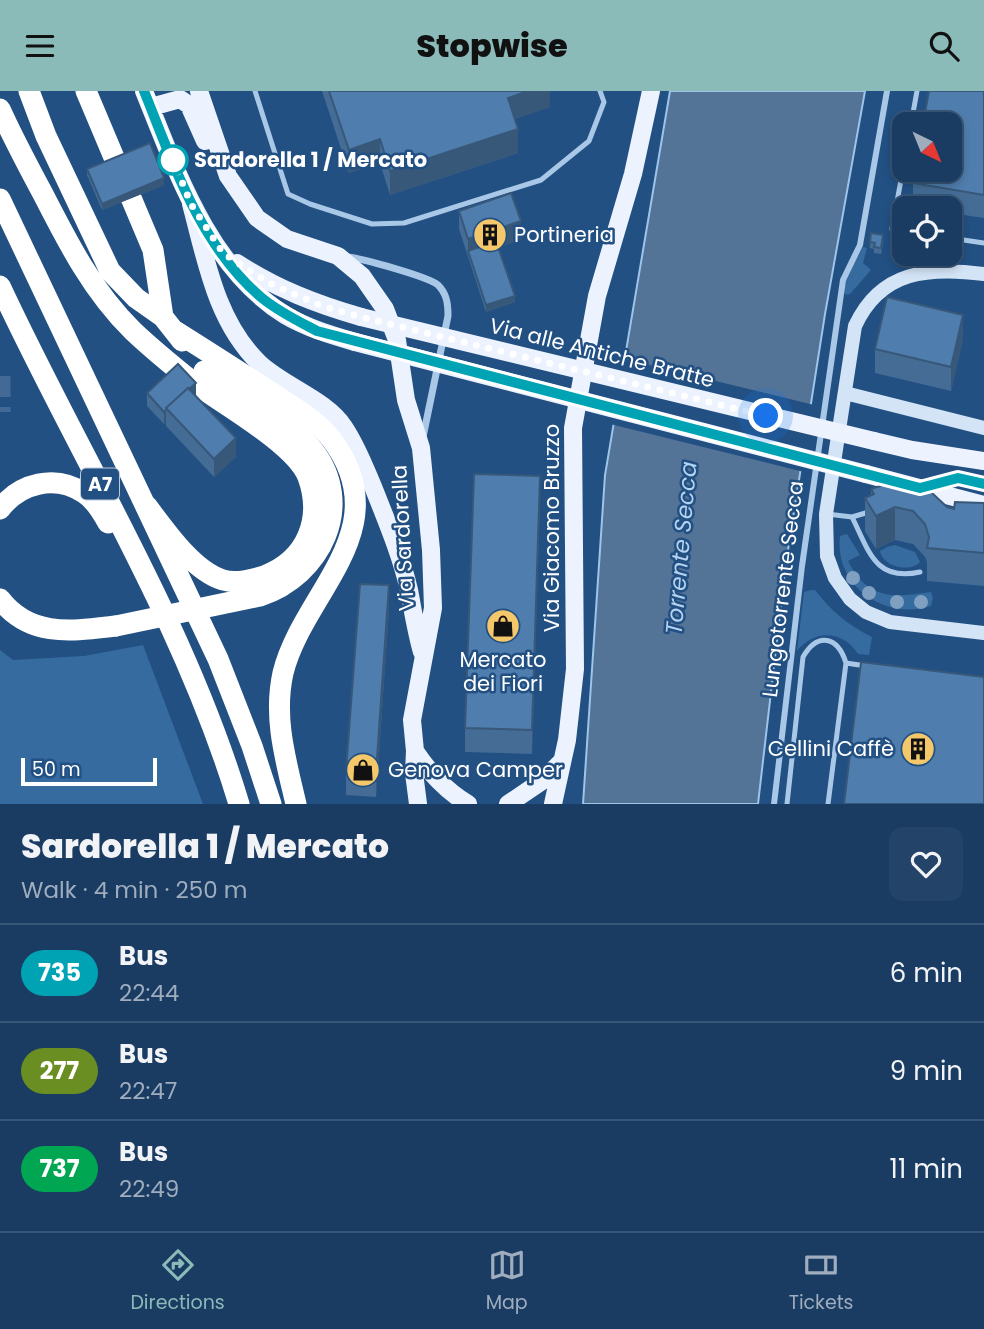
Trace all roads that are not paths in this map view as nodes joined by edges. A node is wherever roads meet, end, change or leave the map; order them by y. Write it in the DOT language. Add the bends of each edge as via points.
graph roads {
  1 [pos="29,91"];
  2 [pos="86,91"];
  3 [pos="199,91"];
  4 [pos="255,91"];
  5 [pos="600,91"];
  6 [pos="651,91"];
  7 [pos="887,91"];
  8 [pos="917,91"];
  9 [pos="150,96"];
  10 [pos="0,109"];
  11 [pos="913,112"];
  12 [pos="228,176"];
  13 [pos="0,199"];
  14 [pos="191,204"];
  15 [pos="962,240"];
  16 [pos="984,243"];
  17 [pos="223,253"];
  18 [pos="338,256"];
  19 [pos="984,274"];
  20 [pos="0,286"];
  21 [pos="169,324"];
  22 [pos="205,370"];
  23 [pos="845,393"];
  24 [pos="984,428"];
  25 [pos="421,448"];
  26 [pos="933,453"];
  27 [pos="984,461"];
  28 [pos="958,478"];
  29 [pos="984,484"];
  30 [pos="920,488"];
  31 [pos="984,505"];
  32 [pos="147,506"];
  33 [pos="0,509"];
  34 [pos="878,509"];
  35 [pos="826,514"];
  36 [pos="852,517"];
  37 [pos="920,572"];
  38 [pos="0,599"];
  39 [pos="984,633"];
  40 [pos="422,654"];
  41 [pos="846,663"];
  42 [pos="873,667"];
  43 [pos="196,684"];
  44 [pos="415,751"];
  45 [pos="561,762"];
  46 [pos="239,804"];
  47 [pos="271,804"];
  48 [pos="296,804"];
  49 [pos="418,804"];
  50 [pos="468,804"];
  51 [pos="508,804"];
  52 [pos="553,804"];
  53 [pos="774,804"];
  54 [pos="787,804"];
  55 [pos="828,804"];
  1 -- 21 [label="highway" via="110,271"];
  2 -- 21 [label="highway" via="153,250"];
  3 -- 12 [label="main road, Via Sardorella"];
  4 -- 5 [label="lane" via="288,194 372,223 404,223 541,180 589,141 604,102"];
  6 -- 45 [label="main road, Via Giacomo Bruzzo" via="633,174 597,296 573,428 575,669"];
  7 -- 53 [label="street, Lungotorrente Secca" via="860,245 843,280"];
  8 -- 11 [label="lane"];
  9 -- 12 [label="main road, Via Sardorella" via="180,99 189,105 211,157"];
  9 -- 14 [label="main road"];
  10 -- 22 [label="highway" via="82,269 132,330"];
  12 -- 18 [label="main road, Via Sardorella" via="257,218 287,239"];
  13 -- 32 [label="highway, A7"];
  14 -- 17 [label="main road"];
  14 -- 40 [label="main road" via="214,290 232,329 260,364 344,425 394,537"];
  15 -- 16 [label="lane"];
  17 -- 26 [label="main road, Via alle Antiche Bratte, bridge" via="269,283 361,317"];
  17 -- 30 [label="main road, bridge" via="252,288 286,315 317,331"];
  18 -- 25 [label="main road, Via Sardorella" via="362,277 385,309 397,339 406,400"];
  18 -- 25 [label="street, Via Sardorella" via="363,258 432,280 444,293 448,316"];
  19 -- 23 [label="main road" via="915,273 883,288 855,326"];
  20 -- 43 [label="highway, A7"];
  21 -- 22 [label="highway"];
  22 -- 32 [label="highway" via="292,452 307,475 314,509 308,537 300,553 278,571 237,582 222,580 186,554"];
  22 -- 38 [label="highway, bridge" via="296,432 325,471 330,488 329,527 313,560 279,590 116,626 36,627 12,613"];
  22 -- 48 [label="highway" via="308,417 331,439 352,485 355,509 346,551 299,631 283,674 278,717"];
  23 -- 24 [label="main road"];
  23 -- 35 [label="main road"];
  25 -- 40 [label="main road, Via Sardorella" via="433,608"];
  26 -- 27 [label="main road, Via alle Antiche Bratte"];
  26 -- 28 [label="main road"];
  28 -- 29 [label="main road"];
  28 -- 30 [label="main road"];
  30 -- 31 [label="main road"];
  32 -- 47 [label="highway, A7" via="218,659"];
  33 -- 43 [label="highway" via="15,493 33,485 52,482 86,493 112,529"];
  34 -- 36 [label="lane"];
  35 -- 36 [label="lane"];
  35 -- 39 [label="main road" via="827,556 835,578 866,612 890,622"];
  36 -- 37 [label="lane" via="880,569 894,574"];
  40 -- 44 [label="main road, Via Sardorella" via="412,720"];
  41 -- 42 [label="lane"];
  41 -- 54 [label="lane" via="842,649 833,642 819,641 809,646 803,657"];
  41 -- 55 [label="lane"];
  43 -- 46 [label="highway, A7"];
  44 -- 49 [label="main road, Via Sardorella"];
  44 -- 50 [label="main road" via="449,793"];
  45 -- 51 [label="main road"];
  45 -- 52 [label="main road, Via Giacomo Bruzzo"];
}
